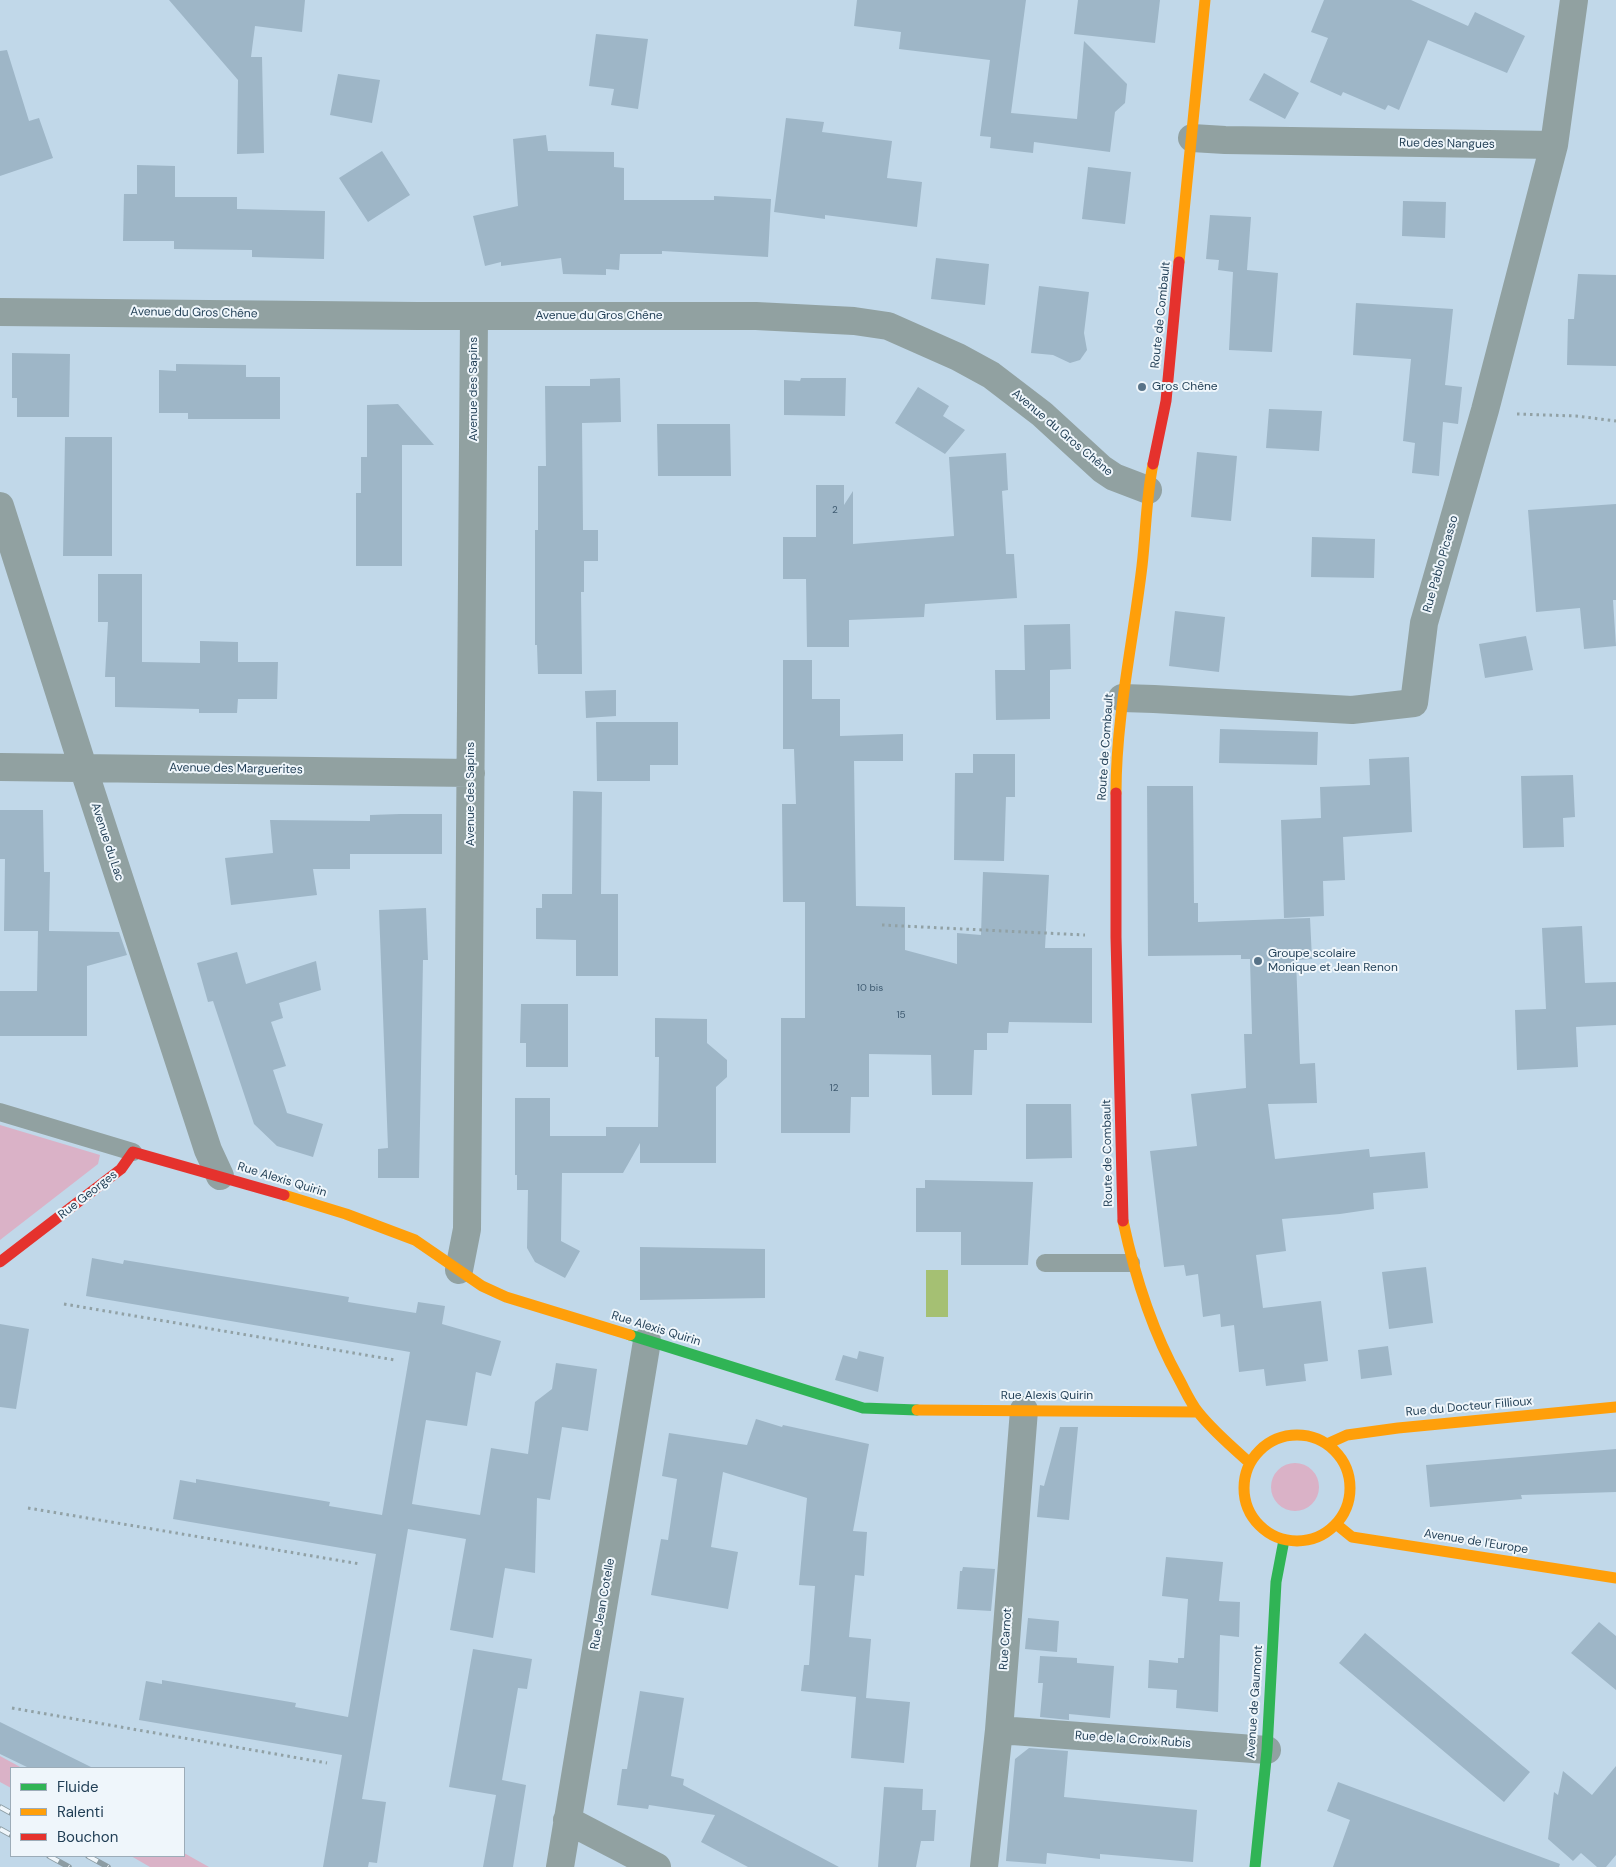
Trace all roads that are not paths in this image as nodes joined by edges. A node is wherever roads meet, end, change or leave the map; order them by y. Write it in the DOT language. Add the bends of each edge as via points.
graph roads {
  1 [pos="1205,0"];
  2 [pos="1574,0"];
  3 [pos="1192,138"];
  4 [pos="1554,145"];
  5 [pos="0,312"];
  6 [pos="474,316"];
  7 [pos="1148,490"];
  8 [pos="0,506"];
  9 [pos="1122,698"];
  10 [pos="0,767"];
  11 [pos="83,767"];
  12 [pos="471,773"];
  13 [pos="0,1112"];
  14 [pos="133,1152"];
  15 [pos="220,1176"];
  16 [pos="0,1262"];
  17 [pos="1045,1263"];
  18 [pos="1131,1263"];
  19 [pos="459,1270"];
  20 [pos="647,1341"];
  21 [pos="1616,1407"];
  22 [pos="1024,1410"];
  23 [pos="1197,1412"];
  24 [pos="1327,1444"];
  25 [pos="1250,1463"];
  26 [pos="1336,1524"];
  27 [pos="1284,1540"];
  28 [pos="1616,1578"];
  29 [pos="999,1730"];
  30 [pos="1267,1750"];
  31 [pos="567,1820"];
  32 [pos="560,1867"];
  33 [pos="657,1867"];
  34 [pos="984,1867"];
  35 [pos="1255,1867"];
  1 -- 3 [label="street, Route de Combault"];
  2 -- 4 [label="street"];
  3 -- 4 [label="street, Rue des Nangues"];
  3 -- 7 [label="street, Route de Combault" via="1166,401"];
  4 -- 9 [label="street, Rue Pablo Picasso" via="1485,410 1424,624 1414,703 1352,710"];
  5 -- 6 [label="street, Avenue du Gros Chêne"];
  6 -- 7 [label="street, Avenue du Gros Chêne" via="756,316 888,326 991,375 1042,414 1102,469"];
  6 -- 12 [label="street, Avenue des Sapins"];
  7 -- 9 [label="street, Route de Combault" via="1142,566"];
  8 -- 11 [label="street, Avenue du Lac"];
  9 -- 18 [label="street, Route de Combault" via="1116,787 1116,937 1122,1221"];
  10 -- 11 [label="street, Avenue des Marguerites"];
  11 -- 12 [label="street, Avenue des Marguerites"];
  11 -- 15 [label="street, Avenue du Lac" via="208,1150"];
  12 -- 19 [label="street, Avenue des Sapins" via="467,1229"];
  13 -- 14 [label="lane"];
  14 -- 15 [label="street, Rue Alexis Quirin"];
  14 -- 16 [label="street, Rue Georges" via="121,1169"];
  15 -- 19 [label="street, Rue Alexis Quirin" via="346,1214 415,1240"];
  17 -- 18 [label="lane"];
  18 -- 23 [label="street, Route de Combault" via="1154,1334"];
  19 -- 20 [label="street, Rue Alexis Quirin" via="506,1297"];
  20 -- 22 [label="street, Rue Alexis Quirin" via="863,1408"];
  20 -- 31 [label="street, Rue Jean Cotelle"];
  21 -- 24 [label="street, Rue du Docteur Fillioux" via="1398,1428 1347,1435"];
  22 -- 23 [label="street, Rue Alexis Quirin"];
  22 -- 29 [label="street, Rue Carnot"];
  23 -- 25 [label="street, Route de Combault"];
  24 -- 25 [label="street" via="1314,1437 1284,1436 1270,1442"];
  24 -- 26 [label="street" via="1340,1457 1348,1473 1350,1491 1346,1509"];
  25 -- 27 [label="street" via="1244,1494 1249,1510 1257,1523"];
  26 -- 27 [label="street" via="1312,1539"];
  26 -- 28 [label="street, Avenue de l'Europe" via="1352,1537"];
  27 -- 30 [label="street, Avenue de Gaumont" via="1276,1582"];
  29 -- 30 [label="street, Rue de la Croix Rubis"];
  29 -- 34 [label="street, Rue Carnot"];
  30 -- 35 [label="street, Avenue de Gaumont"];
  31 -- 32 [label="street, Rue Jean Cotelle"];
  31 -- 33 [label="street"];
}
